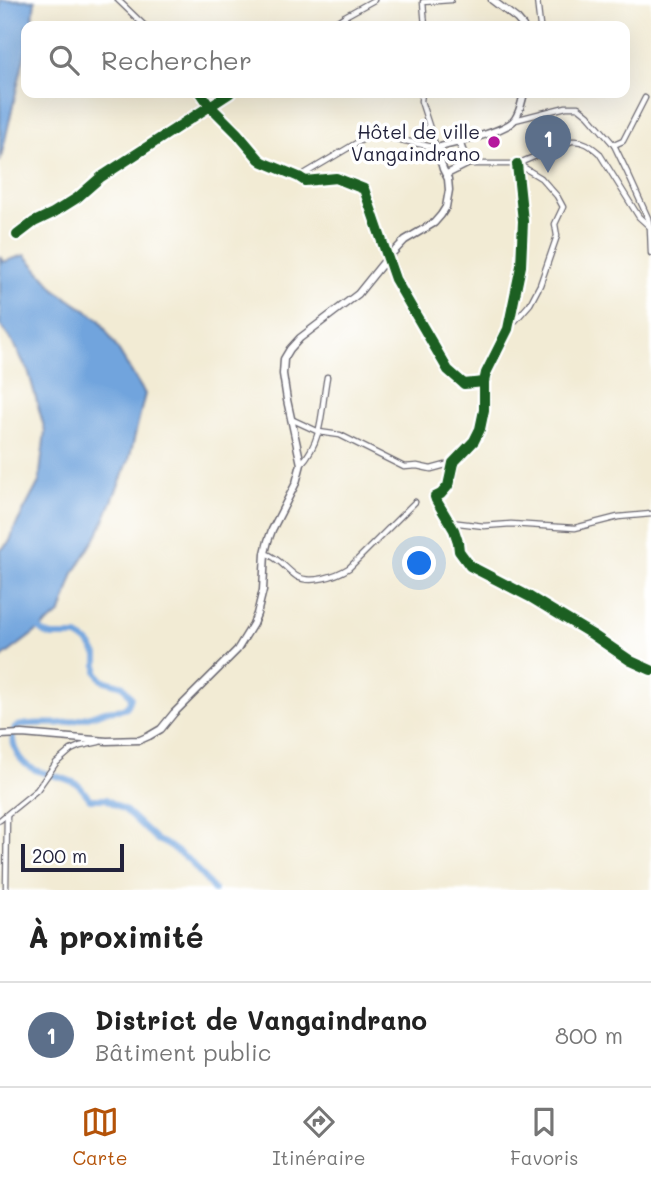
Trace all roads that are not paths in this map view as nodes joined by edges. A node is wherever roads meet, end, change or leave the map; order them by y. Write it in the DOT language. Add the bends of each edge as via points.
graph roads {
  1 [pos="118,0"];
  2 [pos="374,0"];
  3 [pos="451,0"];
  4 [pos="492,0"];
  5 [pos="537,0"];
  6 [pos="420,1"];
  7 [pos="140,21"];
  8 [pos="338,21"];
  9 [pos="424,21"];
  10 [pos="517,21"];
  11 [pos="539,21"];
  12 [pos="204,98"];
  13 [pos="222,98"];
  14 [pos="421,98"];
  15 [pos="522,98"];
  16 [pos="645,98"];
  17 [pos="210,106"];
  18 [pos="515,120"];
  19 [pos="459,141"];
  20 [pos="614,145"];
  21 [pos="437,148"];
  22 [pos="467,164"];
  23 [pos="517,164"];
  24 [pos="447,174"];
  25 [pos="299,177"];
  26 [pos="650,227"];
  27 [pos="17,234"];
  28 [pos="651,253"];
  29 [pos="388,257"];
  30 [pos="509,329"];
  31 [pos="327,377"];
  32 [pos="484,382"];
  33 [pos="290,419"];
  34 [pos="319,432"];
  35 [pos="453,463"];
  36 [pos="301,464"];
  37 [pos="415,502"];
  38 [pos="651,514"];
  39 [pos="450,522"];
  40 [pos="265,553"];
  41 [pos="651,670"];
  42 [pos="2,735"];
  43 [pos="107,741"];
  44 [pos="7,814"];
  45 [pos="0,820"];
  46 [pos="6,890"];
  1 -- 7 [label="street"];
  2 -- 8 [label="street"];
  3 -- 6 [label="street"];
  4 -- 10 [label="main road"];
  5 -- 11 [label="street"];
  6 -- 9 [label="street"];
  12 -- 17 [label="street"];
  13 -- 17 [label="street"];
  14 -- 21 [label="street"];
  15 -- 18 [label="main road"];
  16 -- 20 [label="street" via="623,141"];
  17 -- 25 [label="street" via="259,159"];
  17 -- 27 [label="street"];
  18 -- 19 [label="main road"];
  18 -- 20 [label="street" via="578,107"];
  19 -- 21 [label="main road"];
  19 -- 22 [label="main road"];
  20 -- 26 [label="street"];
  21 -- 24 [label="main road"];
  21 -- 25 [label="street" via="374,134"];
  22 -- 23 [label="street"];
  22 -- 24 [label="main road"];
  23 -- 26 [label="street" via="572,141 591,145"];
  23 -- 30 [label="street" via="523,221 521,266"];
  23 -- 30 [label="street" via="541,178 563,207 540,285"];
  24 -- 29 [label="main road" via="449,195 441,215"];
  25 -- 29 [label="street" via="310,182 336,178 364,189"];
  26 -- 28 [label="street"];
  29 -- 32 [label="street" via="395,279 448,370 464,384"];
  29 -- 33 [label="main road" via="358,294 286,354 282,369"];
  30 -- 32 [label="street"];
  31 -- 34 [label="street"];
  32 -- 35 [label="street" via="480,429"];
  33 -- 34 [label="street"];
  33 -- 36 [label="main road"];
  34 -- 35 [label="street" via="340,435 404,467 431,469"];
  34 -- 36 [label="street"];
  35 -- 39 [label="street" via="448,486 435,497"];
  36 -- 40 [label="main road"];
  37 -- 40 [label="street" via="336,576 305,580"];
  38 -- 39 [label="street" via="575,527"];
  39 -- 41 [label="street" via="459,551 470,566"];
  40 -- 43 [label="main road" via="257,614 237,650 161,729 140,740"];
  42 -- 43 [label="main road"];
  43 -- 44 [label="street" via="71,750 37,790"];
  44 -- 45 [label="street"];
  44 -- 46 [label="street"];
}
